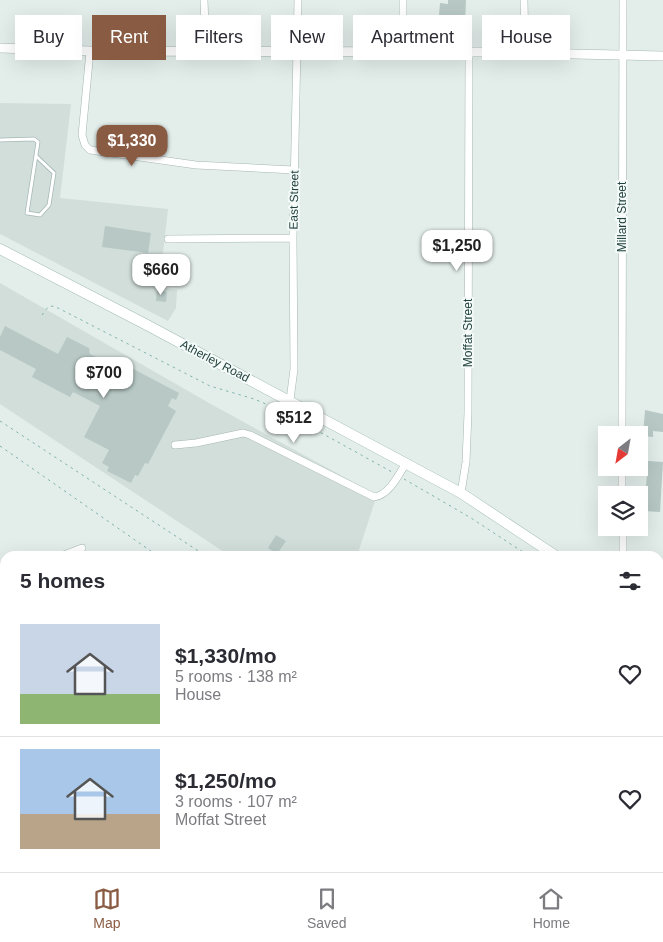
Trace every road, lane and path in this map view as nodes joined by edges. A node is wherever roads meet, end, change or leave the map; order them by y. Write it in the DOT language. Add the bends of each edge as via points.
graph roads {
  1 [pos="204,0"];
  2 [pos="298,0"];
  3 [pos="403,0"];
  4 [pos="524,0"];
  5 [pos="623,0"];
  6 [pos="205,15"];
  7 [pos="297,15"];
  8 [pos="403,15"];
  9 [pos="524,15"];
  10 [pos="0,48"];
  11 [pos="90,50"];
  12 [pos="176,51"];
  13 [pos="570,53"];
  14 [pos="623,54"];
  15 [pos="663,56"];
  16 [pos="296,60"];
  17 [pos="469,60"];
  18 [pos="0,140"];
  19 [pos="36,156"];
  20 [pos="294,170"];
  21 [pos="168,238"];
  22 [pos="293,238"];
  23 [pos="0,249"];
  24 [pos="42,315"];
  25 [pos="290,400"];
  26 [pos="0,421"];
  27 [pos="622,426"];
  28 [pos="0,446"];
  29 [pos="175,446"];
  30 [pos="406,464"];
  31 [pos="398,475"];
  32 [pos="461,493"];
  33 [pos="623,536"];
  34 [pos="82,548"];
  35 [pos="74,551"];
  36 [pos="151,551"];
  37 [pos="198,551"];
  38 [pos="521,551"];
  39 [pos="548,551"];
  40 [pos="623,551"];
  1 -- 6 [label="street"];
  2 -- 7 [label="street, East Street"];
  3 -- 8 [label="street"];
  4 -- 9 [label="street"];
  5 -- 14 [label="street, Millard Street"];
  10 -- 11 [label="street"];
  11 -- 12 [label="street"];
  11 -- 20 [label="street" via="82,135 90,150 196,165"];
  13 -- 14 [label="street"];
  14 -- 15 [label="street"];
  14 -- 27 [label="street, Millard Street"];
  16 -- 20 [label="street, East Street"];
  17 -- 32 [label="street, Moffat Street" via="468,413"];
  18 -- 19 [label="lane" via="34,139 38,142"];
  19 -- 19 [label="lane" via="27,213 40,215 49,205 54,173"];
  20 -- 22 [label="street, East Street"];
  21 -- 22 [label="street"];
  22 -- 25 [label="street, East Street" via="294,369"];
  23 -- 25 [label="main road, Atherley Road"];
  24 -- 31 [label="path" via="48,307 58,308 210,386 278,409"];
  25 -- 30 [label="main road, Atherley Road"];
  26 -- 37 [label="path"];
  28 -- 36 [label="path"];
  29 -- 31 [label="street" via="243,433 374,497 385,492"];
  30 -- 31 [label="street"];
  30 -- 32 [label="main road, Atherley Road"];
  31 -- 38 [label="path"];
  32 -- 39 [label="main road, Atherley Road"];
  33 -- 40 [label="street"];
  34 -- 35 [label="street"];
}
